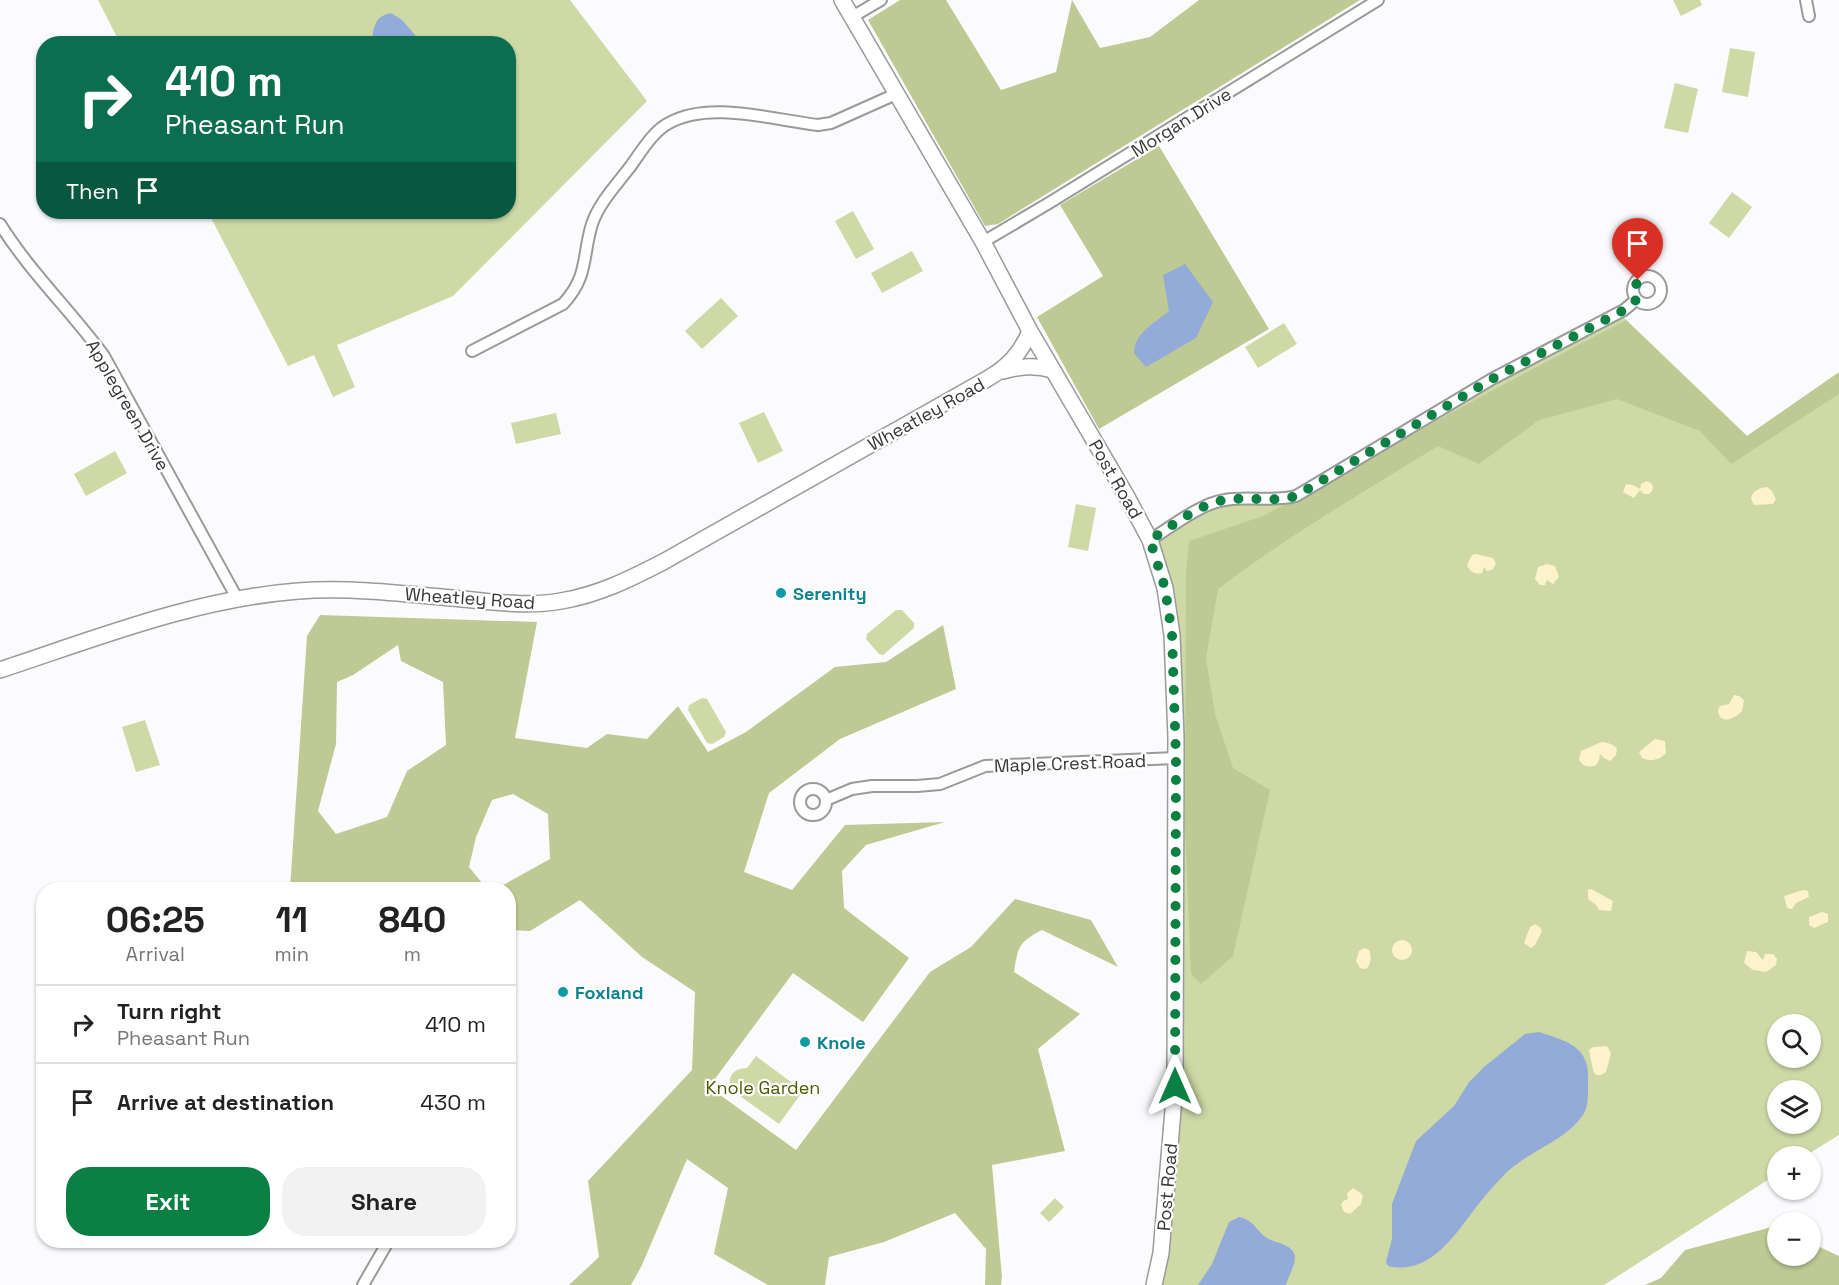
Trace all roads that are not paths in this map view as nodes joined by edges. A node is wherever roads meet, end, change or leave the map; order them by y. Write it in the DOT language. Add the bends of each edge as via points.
graph roads {
  1 [pos="842,0"];
  2 [pos="881,0"];
  3 [pos="1378,0"];
  4 [pos="1806,0"];
  5 [pos="1809,16"];
  6 [pos="852,17"];
  7 [pos="896,94"];
  8 [pos="0,224"];
  9 [pos="983,242"];
  10 [pos="1636,300"];
  11 [pos="1030,331"];
  12 [pos="472,351"];
  13 [pos="1053,370"];
  14 [pos="1000,372"];
  15 [pos="1150,540"];
  16 [pos="238,600"];
  17 [pos="0,670"];
  18 [pos="1176,758"];
  19 [pos="826,800"];
  20 [pos="384,1248"];
  21 [pos="363,1285"];
  22 [pos="1154,1285"];
  1 -- 6 [label="main road"];
  2 -- 6 [label="street"];
  3 -- 9 [label="street, Morgan Drive"];
  4 -- 5 [label="street"];
  6 -- 7 [label="main road"];
  7 -- 9 [label="main road"];
  7 -- 12 [label="street" via="831,123 723,112 704,112 668,123 653,136 600,207 582,275 572,294 563,304"];
  8 -- 16 [label="street, Applegreen Drive" via="33,271 104,356"];
  9 -- 11 [label="main road"];
  10 -- 15 [label="street" via="1492,379 1296,496 1281,500 1222,500"];
  11 -- 13 [label="main road, Post Road"];
  11 -- 14 [label="main road, Wheatley Road" via="1018,355"];
  13 -- 14 [label="main road, Wheatley Road" via="1020,366"];
  13 -- 15 [label="main road, Post Road"];
  14 -- 16 [label="main road, Wheatley Road" via="663,562 593,594 523,605 346,591 298,591"];
  15 -- 18 [label="main road, Post Road" via="1165,588 1172,634"];
  16 -- 17 [label="main road, Wheatley Road" via="196,607"];
  18 -- 19 [label="street, Maple Crest Road" via="986,766 940,784 872,786"];
  18 -- 22 [label="main road, Post Road" via="1175,1086 1162,1245"];
  20 -- 21 [label="street"];
}
